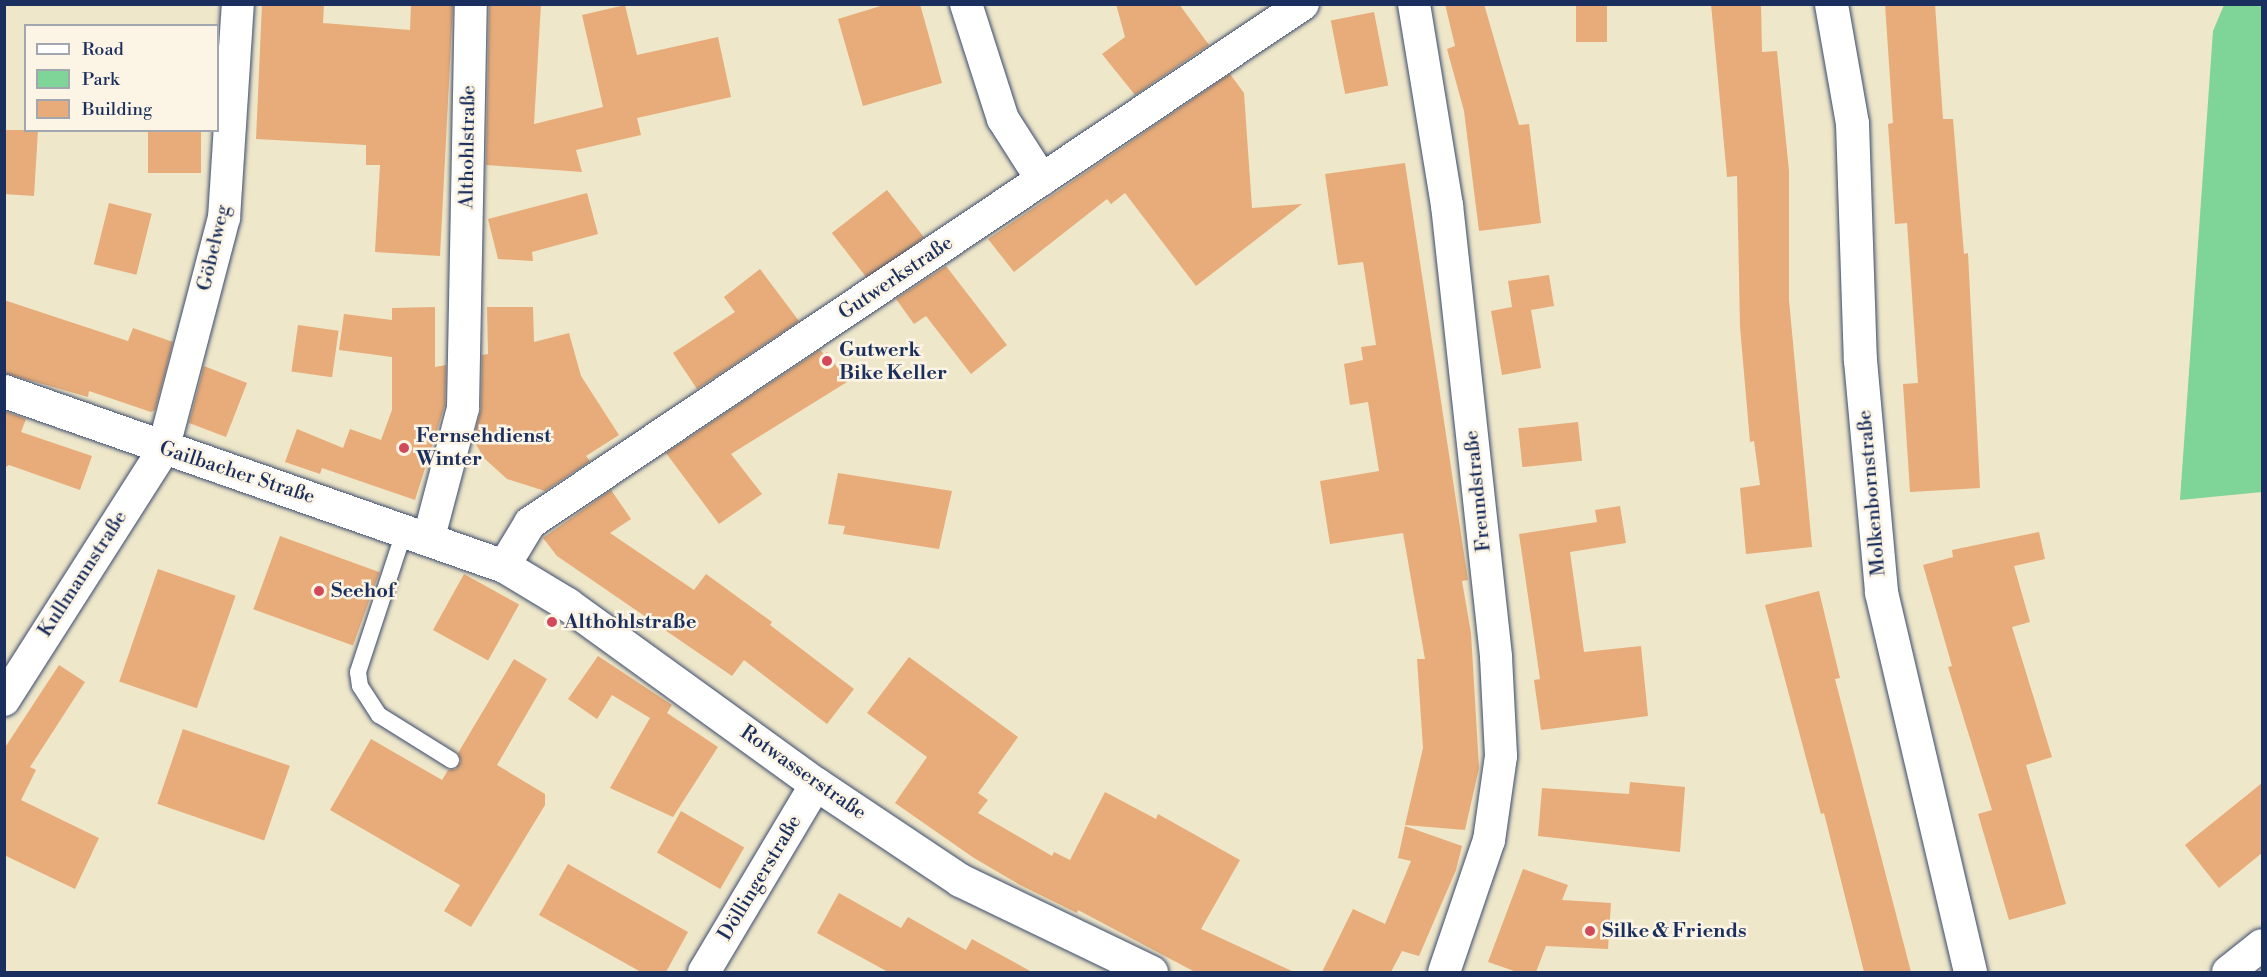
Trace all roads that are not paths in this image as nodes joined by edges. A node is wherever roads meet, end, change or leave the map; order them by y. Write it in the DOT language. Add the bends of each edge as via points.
graph roads {
  1 [pos="238,4"];
  2 [pos="471,4"];
  3 [pos="966,4"];
  4 [pos="1303,4"];
  5 [pos="1414,4"];
  6 [pos="1831,4"];
  7 [pos="1042,180"];
  8 [pos="4,391"];
  9 [pos="162,450"];
  10 [pos="417,533"];
  11 [pos="470,553"];
  12 [pos="504,566"];
  13 [pos="4,700"];
  14 [pos="451,760"];
  15 [pos="816,784"];
  16 [pos="2262,945"];
  17 [pos="704,972"];
  18 [pos="1150,972"];
  19 [pos="1444,972"];
  20 [pos="1970,972"];
  21 [pos="2228,972"];
  1 -- 9 [label="street, Göbelweg" via="224,218"];
  2 -- 10 [label="street, Althohlstraße" via="463,408"];
  3 -- 7 [label="street" via="1003,119"];
  4 -- 7 [label="street, Gutwerkstraße"];
  5 -- 19 [label="street, Freundstraße" via="1447,205 1496,657 1501,756 1489,840"];
  6 -- 20 [label="street, Molkenbornstraße" via="1852,123 1860,360 1881,592"];
  7 -- 12 [label="street, Gutwerkstraße" via="530,523"];
  8 -- 9 [label="street, Gailbacher Straße"];
  9 -- 10 [label="street, Gailbacher Straße"];
  9 -- 13 [label="street, Kullmannstraße"];
  10 -- 11 [label="street, Gailbacher Straße"];
  10 -- 14 [label="lane" via="358,672 360,686 379,715"];
  11 -- 12 [label="street, Rotwasserstraße"];
  12 -- 15 [label="street, Rotwasserstraße" via="567,604"];
  15 -- 17 [label="street, Döllingerstraße"];
  15 -- 18 [label="street, Rotwasserstraße" via="960,880"];
  16 -- 21 [label="street"];
}
